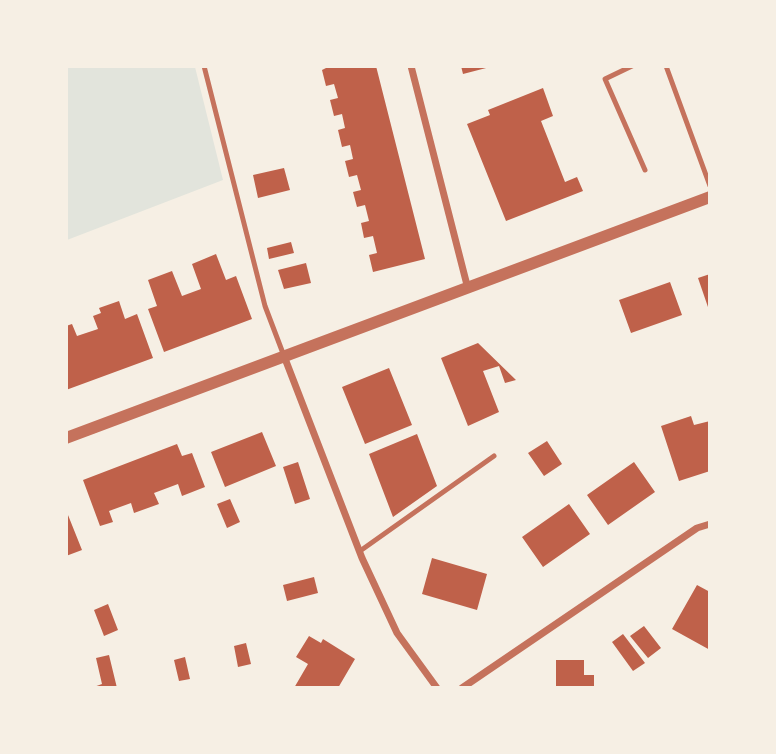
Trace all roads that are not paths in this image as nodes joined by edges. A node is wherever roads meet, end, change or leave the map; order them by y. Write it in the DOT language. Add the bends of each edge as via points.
graph roads {
  1 [pos="204,66"];
  2 [pos="411,66"];
  3 [pos="632,66"];
  4 [pos="666,66"];
  5 [pos="645,170"];
  6 [pos="709,186"];
  7 [pos="709,197"];
  8 [pos="469,289"];
  9 [pos="284,356"];
  10 [pos="66,438"];
  11 [pos="494,456"];
  12 [pos="709,524"];
  13 [pos="360,551"];
  14 [pos="437,688"];
  15 [pos="462,688"];
  1 -- 9 [label="lane" via="265,306"];
  2 -- 8 [label="street"];
  3 -- 5 [label="lane" via="605,79"];
  4 -- 6 [label="lane"];
  7 -- 8 [label="street"];
  8 -- 9 [label="street"];
  9 -- 10 [label="street"];
  9 -- 13 [label="street"];
  11 -- 13 [label="lane"];
  12 -- 15 [label="street" via="697,527"];
  13 -- 14 [label="street" via="397,633"];
}
